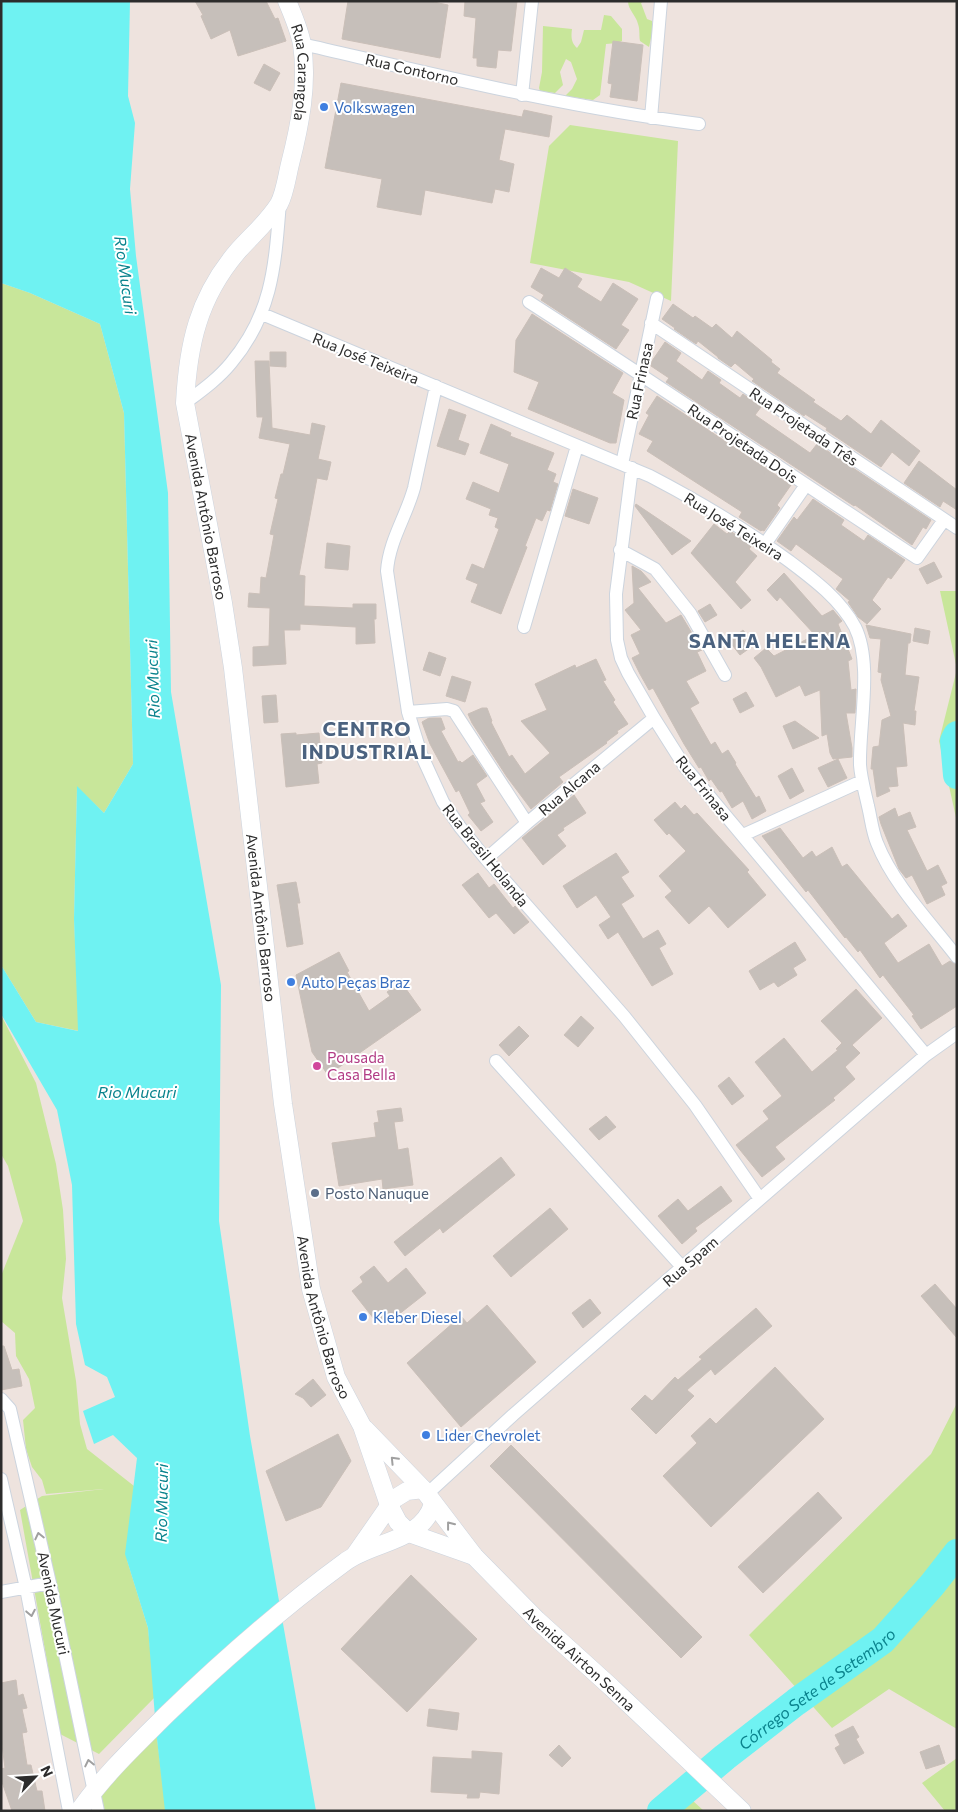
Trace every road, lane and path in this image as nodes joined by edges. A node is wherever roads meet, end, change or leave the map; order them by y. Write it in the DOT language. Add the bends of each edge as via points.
graph roads {
  1 [pos="287,1"];
  2 [pos="532,1"];
  3 [pos="661,1"];
  4 [pos="302,44"];
  5 [pos="522,95"];
  6 [pos="651,118"];
  7 [pos="699,124"];
  8 [pos="280,202"];
  9 [pos="657,298"];
  10 [pos="529,302"];
  11 [pos="262,314"];
  12 [pos="651,324"];
  13 [pos="642,374"];
  14 [pos="436,386"];
  15 [pos="185,403"];
  16 [pos="577,446"];
  17 [pos="627,466"];
  18 [pos="806,485"];
  19 [pos="944,520"];
  20 [pos="957,528"];
  21 [pos="765,544"];
  22 [pos="620,550"];
  23 [pos="524,627"];
  24 [pos="724,675"];
  25 [pos="408,712"];
  26 [pos="654,718"];
  27 [pos="862,781"];
  28 [pos="527,823"];
  29 [pos="743,835"];
  30 [pos="486,859"];
  31 [pos="957,957"];
  32 [pos="957,1033"];
  33 [pos="926,1055"];
  34 [pos="496,1061"];
  35 [pos="760,1199"];
  36 [pos="683,1268"];
  37 [pos="4,1406"];
  38 [pos="362,1426"];
  39 [pos="1,1480"];
  40 [pos="428,1496"];
  41 [pos="389,1505"];
  42 [pos="404,1528"];
  43 [pos="355,1555"];
  44 [pos="474,1556"];
  45 [pos="50,1583"];
  46 [pos="26,1588"];
  47 [pos="1,1592"];
  48 [pos="94,1789"];
  49 [pos="69,1811"];
  50 [pos="79,1811"];
  51 [pos="98,1811"];
  52 [pos="742,1811"];
  1 -- 4 [label="main road, Rua Carangola"];
  2 -- 5 [label="street"];
  3 -- 6 [label="street"];
  4 -- 5 [label="street, Rua Contorno"];
  4 -- 8 [label="main road, Rua Carangola" via="304,81 298,131"];
  5 -- 6 [label="street, Rua Contorno"];
  6 -- 7 [label="street, Rua Contorno"];
  8 -- 11 [label="street" via="276,253"];
  8 -- 15 [label="main road, Avenida Antônio Barroso" via="261,228 237,252 210,290 195,328"];
  9 -- 12 [label="street, Rua Frinasa"];
  10 -- 13 [label="street, Rua Projetada Dois"];
  11 -- 14 [label="street, Rua José Teixeira"];
  11 -- 15 [label="street" via="231,363"];
  12 -- 13 [label="street, Rua Frinasa"];
  12 -- 19 [label="street, Rua Projetada Três"];
  13 -- 17 [label="street, Rua Frinasa"];
  13 -- 18 [label="street, Rua Projetada Dois"];
  14 -- 16 [label="street, Rua José Teixeira"];
  14 -- 25 [label="street, Rua Brasil Holanda" via="410,503 392,541 388,558 389,588"];
  15 -- 38 [label="main road, Avenida Antônio Barroso" via="233,668 283,1104 311,1289 336,1376"];
  16 -- 17 [label="street, Rua José Teixeira"];
  16 -- 23 [label="street"];
  17 -- 21 [label="street, Rua José Teixeira" via="686,495"];
  17 -- 22 [label="street, Rua Frinasa"];
  18 -- 19 [label="street, Rua Projetada Dois" via="917,558"];
  18 -- 21 [label="street"];
  19 -- 20 [label="street, Rua Projetada Três"];
  21 -- 27 [label="street, Rua José Teixeira" via="831,596 856,628 864,683 860,745"];
  22 -- 24 [label="street" via="655,569 668,584 690,613"];
  22 -- 26 [label="street, Rua Frinasa" via="616,594 617,640 625,665"];
  25 -- 28 [label="street" via="454,711"];
  25 -- 30 [label="street, Rua Brasil Holanda" via="421,754 443,802"];
  26 -- 28 [label="street, Rua Alcana"];
  26 -- 29 [label="street, Rua Frinasa" via="685,767"];
  27 -- 29 [label="street"];
  27 -- 31 [label="street, Rua José Teixeira" via="876,842 885,860"];
  28 -- 30 [label="street, Rua Alcana"];
  29 -- 33 [label="street, Rua Frinasa"];
  30 -- 35 [label="street, Rua Brasil Holanda" via="642,1038 695,1105"];
  32 -- 33 [label="street, Rua Spam"];
  33 -- 35 [label="street, Rua Spam"];
  34 -- 36 [label="street"];
  35 -- 36 [label="street, Rua Spam"];
  36 -- 40 [label="street, Rua Spam" via="513,1415"];
  45 -- 37 [label="street, Avenida Mucuri, one-way"];
  40 -- 38 [label="main road, Avenida Antônio Barroso, one-way"];
  38 -- 41 [label="main road, Avenida Antônio Barroso"];
  39 -- 46 [label="street, Avenida Mucuri"];
  40 -- 41 [label="main road" via="407,1491"];
  40 -- 42 [label="main road" via="428,1518 416,1530"];
  44 -- 40 [label="main road, Avenida Airton Senna, one-way"];
  41 -- 42 [label="main road, Avenida Antônio Barroso"];
  41 -- 43 [label="main road"];
  42 -- 43 [label="main road"];
  42 -- 44 [label="main road, Avenida Airton Senna"];
  43 -- 48 [label="main road" via="258,1631 194,1688"];
  44 -- 52 [label="main road, Avenida Airton Senna" via="537,1620"];
  45 -- 46 [label="street"];
  48 -- 45 [label="street, Avenida Mucuri, one-way"];
  46 -- 47 [label="street"];
  46 -- 49 [label="street, Avenida Mucuri, one-way"];
  48 -- 50 [label="main road"];
  48 -- 51 [label="street, Avenida Mucuri"];
}
